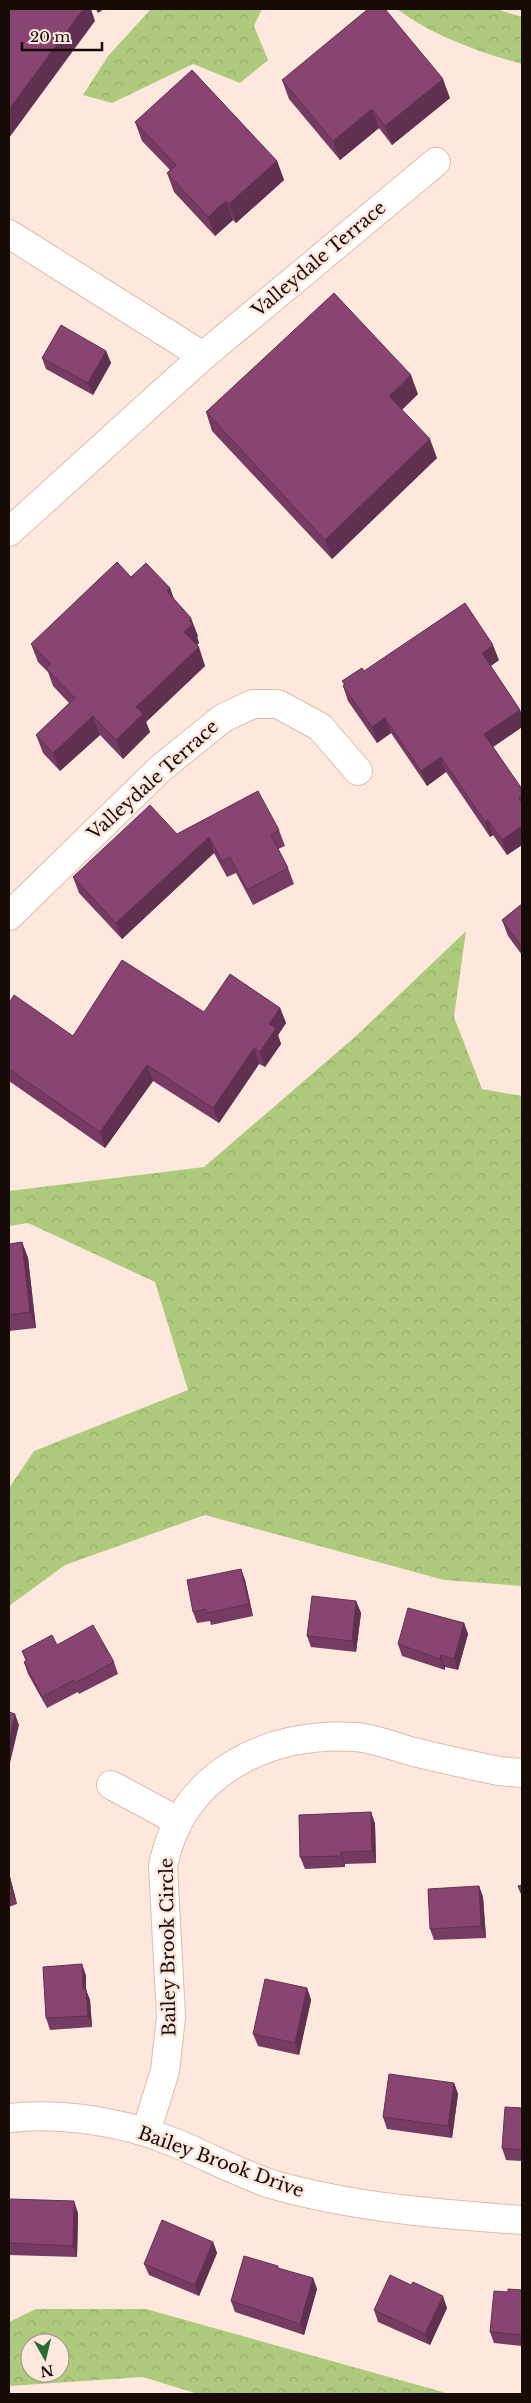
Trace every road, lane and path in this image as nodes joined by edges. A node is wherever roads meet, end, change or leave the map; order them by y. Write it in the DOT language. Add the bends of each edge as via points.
graph roads {
  1 [pos="436,162"];
  2 [pos="9,234"];
  3 [pos="203,356"];
  4 [pos="9,532"];
  5 [pos="358,771"];
  6 [pos="9,916"];
  7 [pos="522,1772"];
  8 [pos="111,1785"];
  9 [pos="178,1821"];
  10 [pos="9,2118"];
  11 [pos="146,2132"];
  12 [pos="522,2220"];
  1 -- 3 [label="street, Valleydale Terrace"];
  2 -- 3 [label="street"];
  3 -- 4 [label="street, Valleydale Terrace"];
  5 -- 6 [label="street, Valleydale Terrace" via="320,727 278,704 253,704 223,718 161,768"];
  7 -- 9 [label="street, Bailey Brook Circle" via="499,1771 357,1737 302,1738 228,1766 199,1793"];
  8 -- 9 [label="street"];
  9 -- 11 [label="street, Bailey Brook Circle" via="167,1844 163,1866 170,1987 169,2045 165,2071"];
  10 -- 11 [label="street, Bailey Brook Drive" via="64,2118"];
  11 -- 12 [label="street, Bailey Brook Drive" via="275,2185 335,2200 431,2213"];
}
